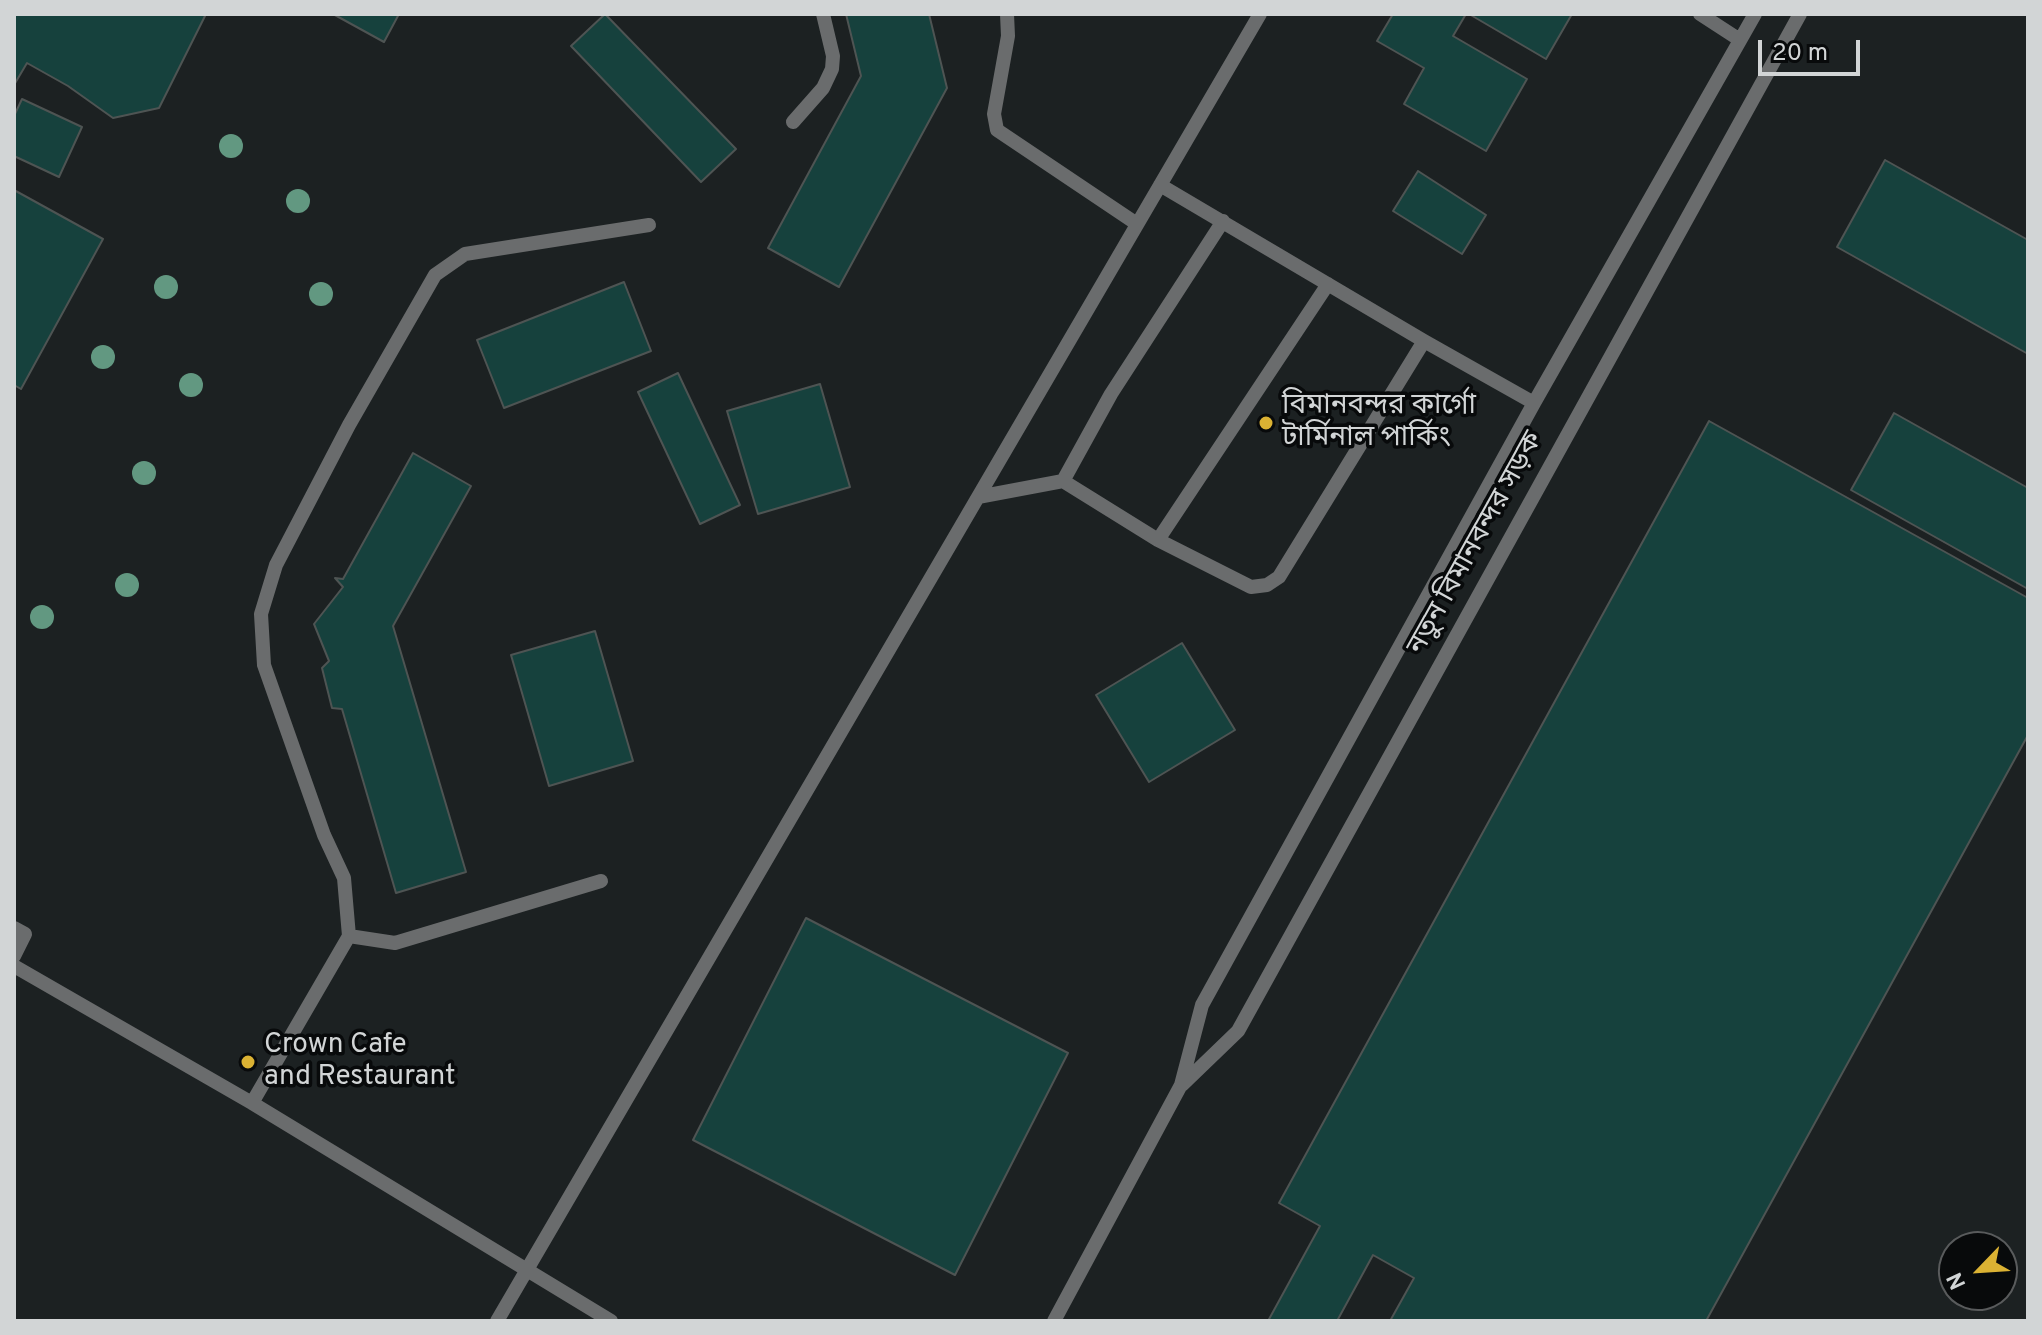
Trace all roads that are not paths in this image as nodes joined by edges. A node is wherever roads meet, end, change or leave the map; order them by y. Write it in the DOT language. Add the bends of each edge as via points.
graph roads {
  1 [pos="823,14"];
  2 [pos="1007,14"];
  3 [pos="1260,14"];
  4 [pos="1700,14"];
  5 [pos="1755,14"];
  6 [pos="1800,14"];
  7 [pos="1740,40"];
  8 [pos="793,122"];
  9 [pos="1160,185"];
  10 [pos="1223,221"];
  11 [pos="1137,224"];
  12 [pos="649,225"];
  13 [pos="1328,284"];
  14 [pos="1424,341"];
  15 [pos="1534,403"];
  16 [pos="1063,481"];
  17 [pos="978,497"];
  18 [pos="1158,540"];
  19 [pos="601,881"];
  20 [pos="14,928"];
  21 [pos="349,936"];
  22 [pos="14,956"];
  23 [pos="14,966"];
  24 [pos="1181,1085"];
  25 [pos="252,1103"];
  26 [pos="526,1270"];
  27 [pos="497,1321"];
  28 [pos="611,1321"];
  29 [pos="1054,1321"];
  1 -- 8 [label="lane" via="832,69 823,88"];
  2 -- 11 [label="lane" via="994,114 997,130"];
  3 -- 9 [label="lane"];
  4 -- 7 [label="lane"];
  5 -- 7 [label="lane, নতুন বিমানবন্দর সড়ক"];
  6 -- 24 [label="lane, নতুন বিমানবন্দর সড়ক" via="1238,1031"];
  7 -- 15 [label="lane, নতুন বিমানবন্দর সড়ক"];
  9 -- 10 [label="lane"];
  9 -- 11 [label="lane"];
  10 -- 13 [label="lane"];
  10 -- 16 [label="lane" via="1111,394"];
  11 -- 17 [label="lane"];
  12 -- 21 [label="lane" via="465,254 435,275 276,565 261,614 264,665 344,878"];
  13 -- 14 [label="lane"];
  13 -- 18 [label="lane"];
  14 -- 15 [label="lane"];
  14 -- 18 [label="lane" via="1279,577 1251,587"];
  15 -- 24 [label="lane, নতুন বিমানবন্দর সড়ক" via="1202,1005"];
  16 -- 17 [label="lane"];
  16 -- 18 [label="lane"];
  17 -- 26 [label="lane"];
  19 -- 21 [label="lane" via="395,943"];
  20 -- 22 [label="lane" via="25,934"];
  21 -- 25 [label="lane"];
  23 -- 25 [label="lane"];
  24 -- 29 [label="lane, নতুন বিমানবন্দর সড়ক"];
  25 -- 26 [label="lane"];
  26 -- 27 [label="lane"];
  26 -- 28 [label="lane"];
}
